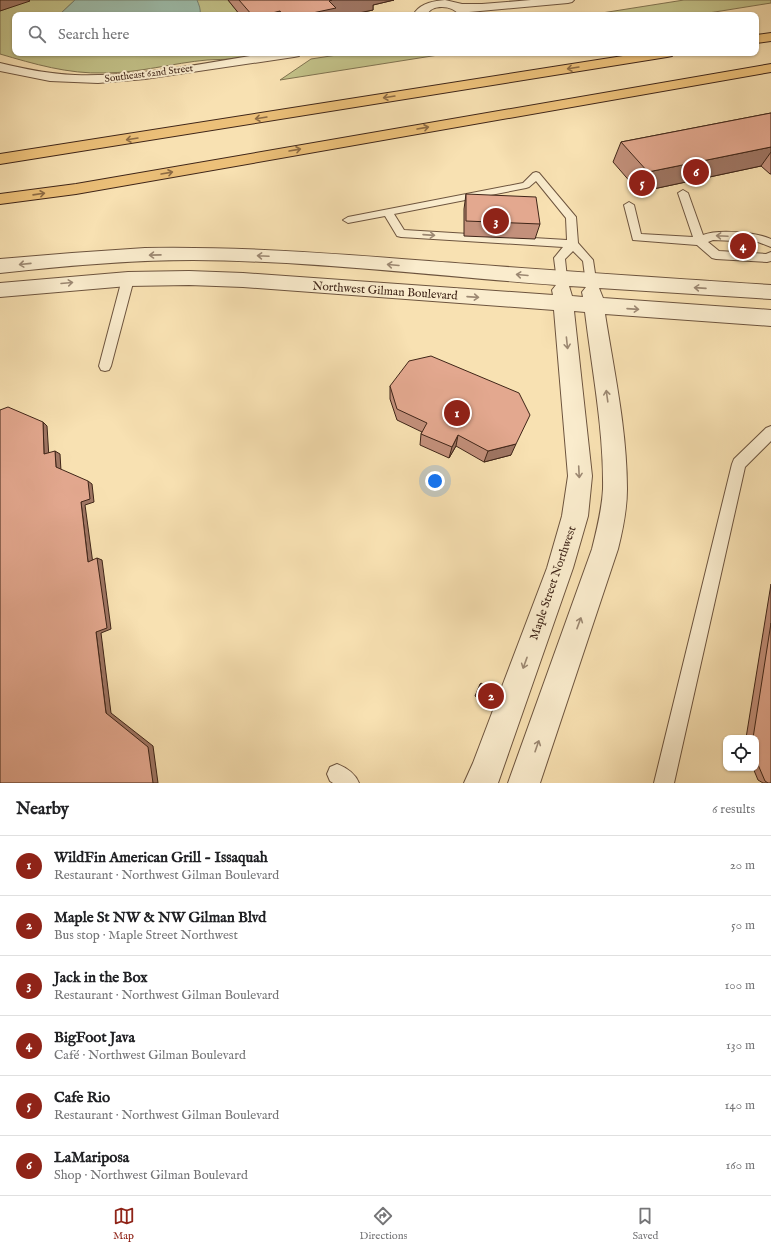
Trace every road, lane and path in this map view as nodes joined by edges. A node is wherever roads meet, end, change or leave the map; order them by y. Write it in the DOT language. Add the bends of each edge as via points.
graph roads {
  1 [pos="444,0"];
  2 [pos="573,1"];
  3 [pos="421,10"];
  4 [pos="460,10"];
  5 [pos="501,12"];
  6 [pos="771,37"];
  7 [pos="759,39"];
  8 [pos="273,56"];
  9 [pos="648,56"];
  10 [pos="2,67"];
  11 [pos="771,68"];
  12 [pos="0,159"];
  13 [pos="683,193"];
  14 [pos="0,200"];
  15 [pos="629,205"];
  16 [pos="388,212"];
  17 [pos="348,220"];
  18 [pos="700,241"];
  19 [pos="771,243"];
  20 [pos="573,244"];
  21 [pos="771,256"];
  22 [pos="0,266"];
  23 [pos="561,278"];
  24 [pos="128,279"];
  25 [pos="590,280"];
  26 [pos="0,290"];
  27 [pos="771,292"];
  28 [pos="563,304"];
  29 [pos="594,306"];
  30 [pos="771,318"];
  31 [pos="105,366"];
  32 [pos="771,432"];
  33 [pos="480,783"];
  34 [pos="524,783"];
  35 [pos="664,783"];
  1 -- 4 [label="street"];
  2 -- 4 [label="street"];
  2 -- 5 [label="street" via="558,6"];
  3 -- 4 [label="street" via="443,4"];
  6 -- 7 [label="highway"];
  8 -- 10 [label="street, Southeast 62nd Street" via="108,80 47,77"];
  9 -- 12 [label="highway, one-way"];
  14 -- 11 [label="highway, one-way"];
  13 -- 18 [label="lane"];
  15 -- 18 [label="lane" via="637,237"];
  16 -- 17 [label="lane"];
  16 -- 20 [label="lane, one-way" via="401,233"];
  16 -- 20 [label="lane" via="526,185 536,175 572,217"];
  19 -- 18 [label="lane, one-way" via="760,238 712,236"];
  18 -- 21 [label="lane" via="716,255 767,258"];
  20 -- 23 [label="lane" via="559,258"];
  20 -- 25 [label="lane" via="588,260"];
  23 -- 22 [label="street, one-way" via="306,258 194,254 92,257"];
  23 -- 25 [label="street"];
  23 -- 28 [label="street, Maple Street Northwest"];
  26 -- 24 [label="street, Northwest Gilman Boulevard, one-way"];
  24 -- 28 [label="street, Northwest Gilman Boulevard, one-way" via="243,280"];
  24 -- 31 [label="lane"];
  27 -- 25 [label="street, one-way"];
  25 -- 29 [label="street"];
  28 -- 29 [label="street, Northwest Gilman Boulevard"];
  28 -- 33 [label="street, Maple Street Northwest, one-way" via="580,476 575,516 560,568 486,773"];
  29 -- 30 [label="street, Northwest Gilman Boulevard, one-way"];
  34 -- 29 [label="street, one-way" via="605,549 612,521 615,490 613,447"];
  32 -- 35 [label="lane" via="739,464"];
}
